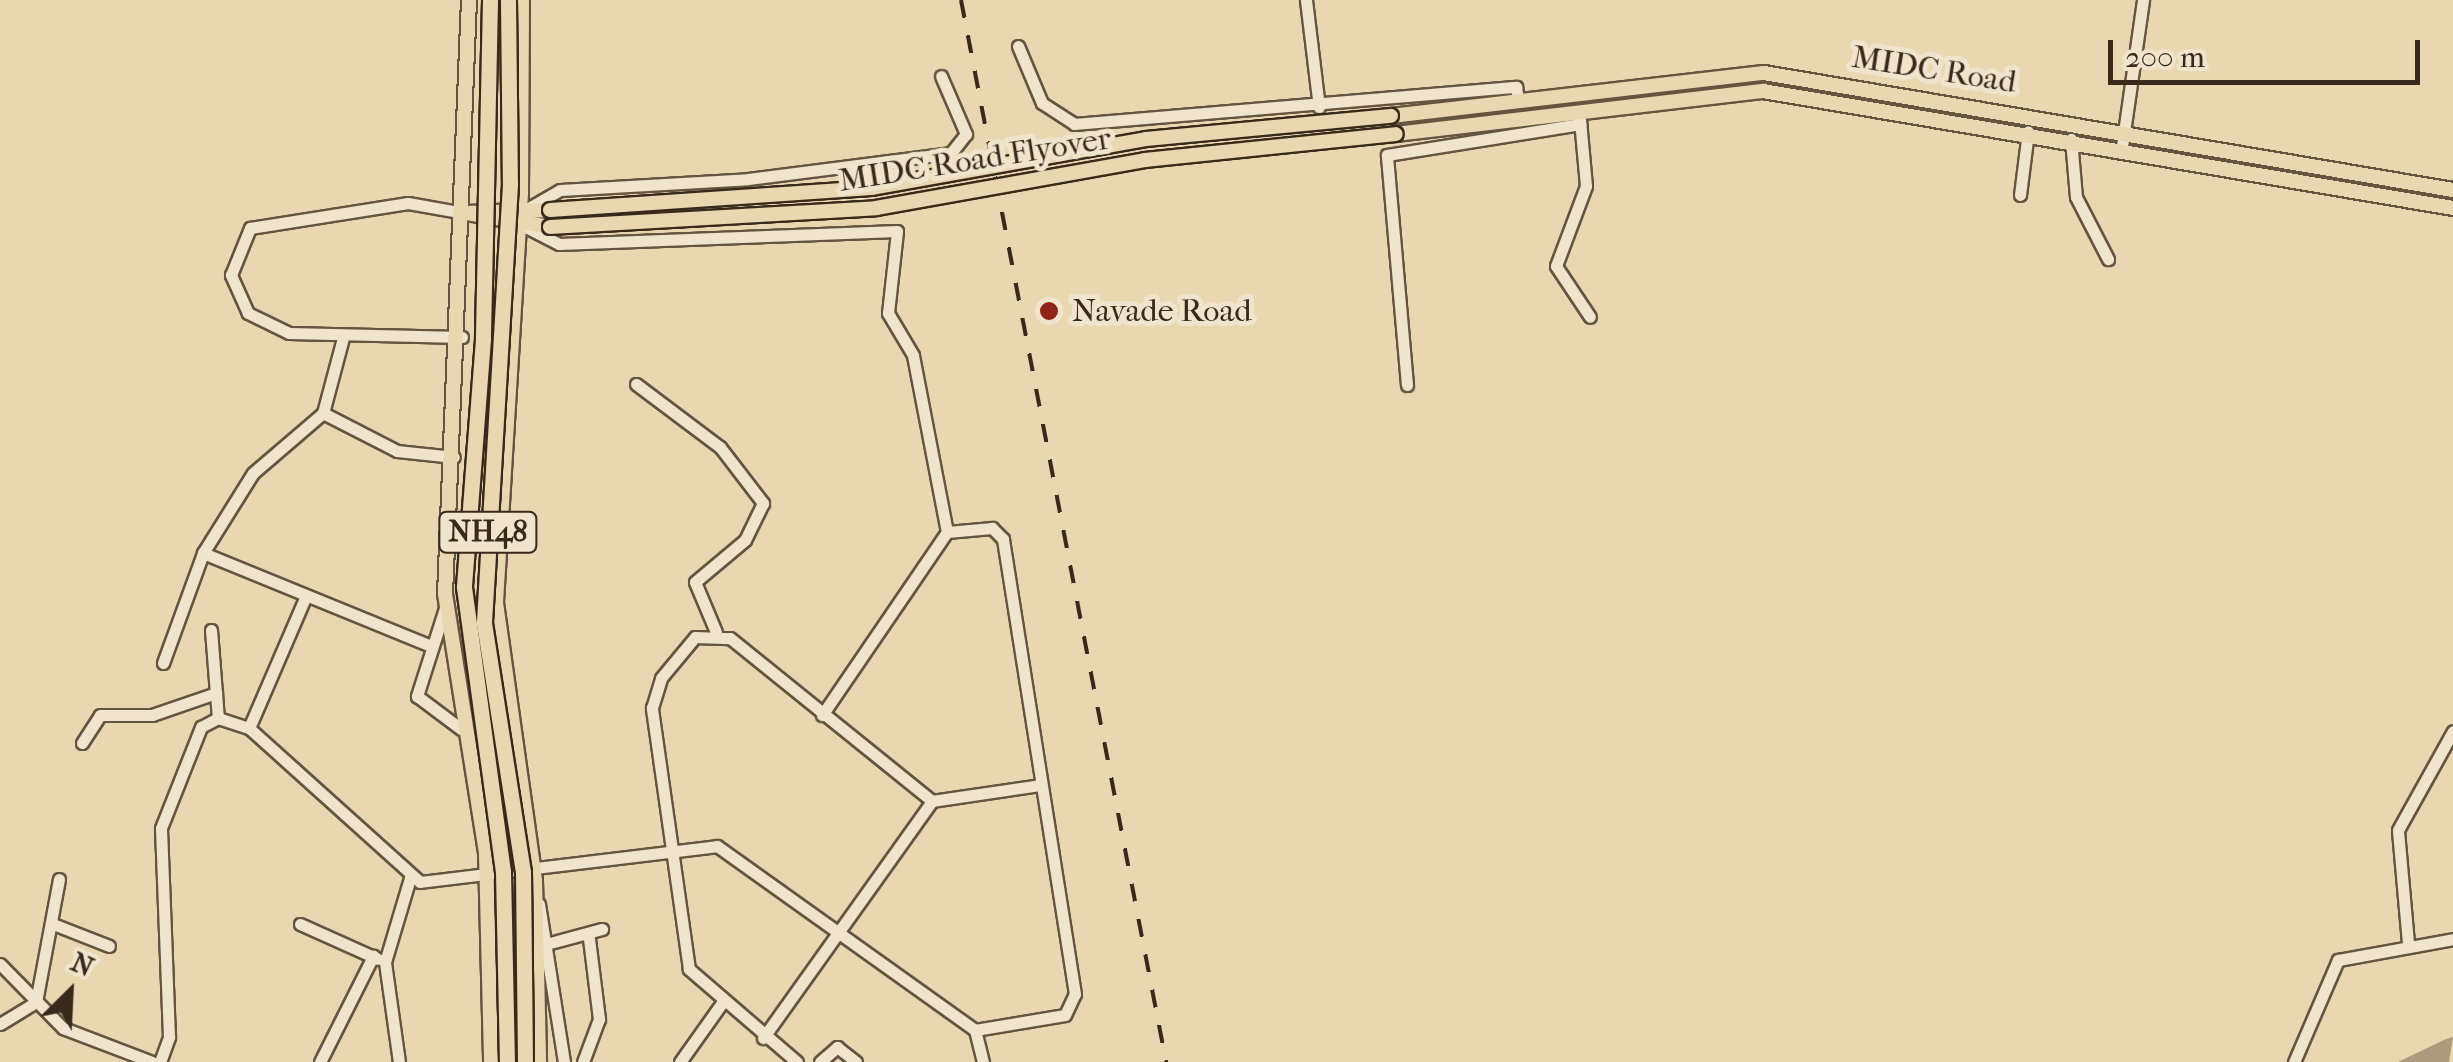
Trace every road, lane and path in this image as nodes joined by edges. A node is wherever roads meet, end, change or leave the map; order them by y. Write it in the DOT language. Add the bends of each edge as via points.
graph roads {
  1 [pos="469,0"];
  2 [pos="490,0"];
  3 [pos="508,0"];
  4 [pos="522,0"];
  5 [pos="1306,0"];
  6 [pos="2143,0"];
  7 [pos="1018,46"];
  8 [pos="941,76"];
  9 [pos="1575,91"];
  10 [pos="1518,99"];
  11 [pos="1319,107"];
  12 [pos="1396,116"];
  13 [pos="1580,116"];
  14 [pos="2124,128"];
  15 [pos="2028,132"];
  16 [pos="1401,133"];
  17 [pos="2071,139"];
  18 [pos="2122,146"];
  19 [pos="2453,190"];
  20 [pos="2020,195"];
  21 [pos="2453,208"];
  22 [pos="524,209"];
  23 [pos="466,213"];
  24 [pos="523,228"];
  25 [pos="2108,259"];
  26 [pos="1590,317"];
  27 [pos="462,337"];
  28 [pos="343,338"];
  29 [pos="636,384"];
  30 [pos="1407,384"];
  31 [pos="324,412"];
  32 [pos="454,456"];
  33 [pos="947,532"];
  34 [pos="202,553"];
  35 [pos="304,598"];
  36 [pos="446,606"];
  37 [pos="211,630"];
  38 [pos="716,632"];
  39 [pos="428,645"];
  40 [pos="163,663"];
  41 [pos="216,693"];
  42 [pos="822,715"];
  43 [pos="218,718"];
  44 [pos="248,728"];
  45 [pos="461,729"];
  46 [pos="2453,732"];
  47 [pos="82,743"];
  48 [pos="1042,785"];
  49 [pos="932,802"];
  50 [pos="668,853"];
  51 [pos="534,867"];
  52 [pos="486,870"];
  53 [pos="410,878"];
  54 [pos="59,879"];
  55 [pos="535,889"];
  56 [pos="53,924"];
  57 [pos="300,924"];
  58 [pos="602,929"];
  59 [pos="843,932"];
  60 [pos="589,939"];
  61 [pos="2453,939"];
  62 [pos="550,943"];
  63 [pos="2408,943"];
  64 [pos="109,946"];
  65 [pos="379,959"];
  66 [pos="0,964"];
  67 [pos="36,1002"];
  68 [pos="722,1002"];
  69 [pos="0,1024"];
  70 [pos="975,1030"];
  71 [pos="763,1038"];
  72 [pos="403,1061"];
  73 [pos="152,1062"];
  74 [pos="160,1062"];
  75 [pos="320,1062"];
  76 [pos="491,1062"];
  77 [pos="507,1062"];
  78 [pos="525,1062"];
  79 [pos="538,1062"];
  80 [pos="564,1062"];
  81 [pos="583,1062"];
  82 [pos="680,1062"];
  83 [pos="797,1062"];
  84 [pos="820,1062"];
  85 [pos="856,1062"];
  86 [pos="984,1062"];
  87 [pos="2294,1062"];
  1 -- 23 [label="main road"];
  2 -- 77 [label="highway, NH48, bridge" via="484,339 464,586 503,872"];
  3 -- 78 [label="highway, NH48, bridge" via="510,184 484,623 521,843"];
  4 -- 22 [label="main road"];
  5 -- 11 [label="street"];
  6 -- 14 [label="street"];
  7 -- 11 [label="street" via="1042,103 1074,124"];
  8 -- 22 [label="street" via="966,134 952,153 748,179 560,190"];
  9 -- 10 [label="main road, MIDC Road"];
  9 -- 13 [label="street"];
  9 -- 14 [label="main road, MIDC Road" via="1764,73"];
  10 -- 11 [label="street" via="1516,87"];
  10 -- 12 [label="main road, MIDC Road"];
  12 -- 16 [label="main road"];
  12 -- 22 [label="main road, MIDC Road Flyover, bridge" via="1146,139 872,188"];
  13 -- 15 [label="main road, MIDC Road" via="1763,90"];
  13 -- 16 [label="main road, MIDC Road"];
  13 -- 26 [label="street" via="1586,186 1556,266"];
  13 -- 30 [label="street" via="1387,155"];
  14 -- 18 [label="street"];
  14 -- 19 [label="main road, MIDC Road"];
  15 -- 17 [label="main road, MIDC Road"];
  15 -- 20 [label="street"];
  16 -- 24 [label="main road, MIDC Road Flyover, bridge" via="1144,160 876,208"];
  17 -- 18 [label="main road, MIDC Road"];
  17 -- 25 [label="street" via="2076,197"];
  18 -- 21 [label="main road, MIDC Road"];
  22 -- 23 [label="main road, MIDC Road Flyover"];
  22 -- 24 [label="main road"];
  23 -- 24 [label="main road, MIDC Road Flyover"];
  23 -- 27 [label="main road"];
  23 -- 28 [label="street" via="408,203 250,228 231,275 248,313 289,333"];
  24 -- 33 [label="street" via="559,244 897,231 888,313 913,355"];
  24 -- 51 [label="main road" via="496,603"];
  27 -- 28 [label="street"];
  27 -- 32 [label="main road"];
  28 -- 31 [label="street"];
  29 -- 38 [label="street" via="720,447 764,503 745,540 695,582"];
  31 -- 32 [label="street" via="397,450"];
  31 -- 34 [label="street" via="254,473"];
  32 -- 36 [label="main road"];
  33 -- 42 [label="street"];
  33 -- 48 [label="street" via="992,528 1003,539"];
  34 -- 35 [label="street"];
  34 -- 40 [label="street"];
  35 -- 39 [label="street"];
  35 -- 44 [label="street"];
  36 -- 39 [label="street"];
  36 -- 45 [label="main road"];
  37 -- 41 [label="street"];
  38 -- 42 [label="street"];
  38 -- 50 [label="street" via="695,637 655,692"];
  39 -- 45 [label="street" via="420,705"];
  41 -- 43 [label="street"];
  41 -- 47 [label="street" via="152,714 100,716"];
  42 -- 49 [label="street"];
  43 -- 44 [label="street"];
  43 -- 74 [label="street" via="201,727 162,828 169,1036"];
  44 -- 53 [label="street"];
  45 -- 52 [label="main road"];
  46 -- 63 [label="street" via="2398,830"];
  48 -- 49 [label="street"];
  48 -- 70 [label="street" via="1074,1004 1066,1015"];
  49 -- 59 [label="street"];
  50 -- 51 [label="street"];
  50 -- 59 [label="street" via="726,848"];
  50 -- 68 [label="street" via="689,969"];
  51 -- 52 [label="street"];
  51 -- 55 [label="main road"];
  52 -- 53 [label="street"];
  52 -- 76 [label="main road"];
  53 -- 65 [label="street"];
  54 -- 56 [label="street"];
  55 -- 62 [label="street"];
  55 -- 79 [label="main road"];
  56 -- 64 [label="street"];
  56 -- 67 [label="street"];
  57 -- 65 [label="street"];
  58 -- 60 [label="street"];
  59 -- 70 [label="street"];
  59 -- 71 [label="street"];
  60 -- 62 [label="street"];
  60 -- 81 [label="street" via="599,1019"];
  61 -- 63 [label="street"];
  62 -- 80 [label="street"];
  63 -- 87 [label="street" via="2338,960"];
  65 -- 72 [label="street"];
  65 -- 75 [label="street"];
  66 -- 67 [label="street"];
  67 -- 69 [label="street"];
  67 -- 73 [label="street" via="63,1028"];
  68 -- 71 [label="street"];
  68 -- 82 [label="street"];
  70 -- 86 [label="street"];
  71 -- 83 [label="street"];
  84 -- 85 [label="street" via="837,1047"];
}
